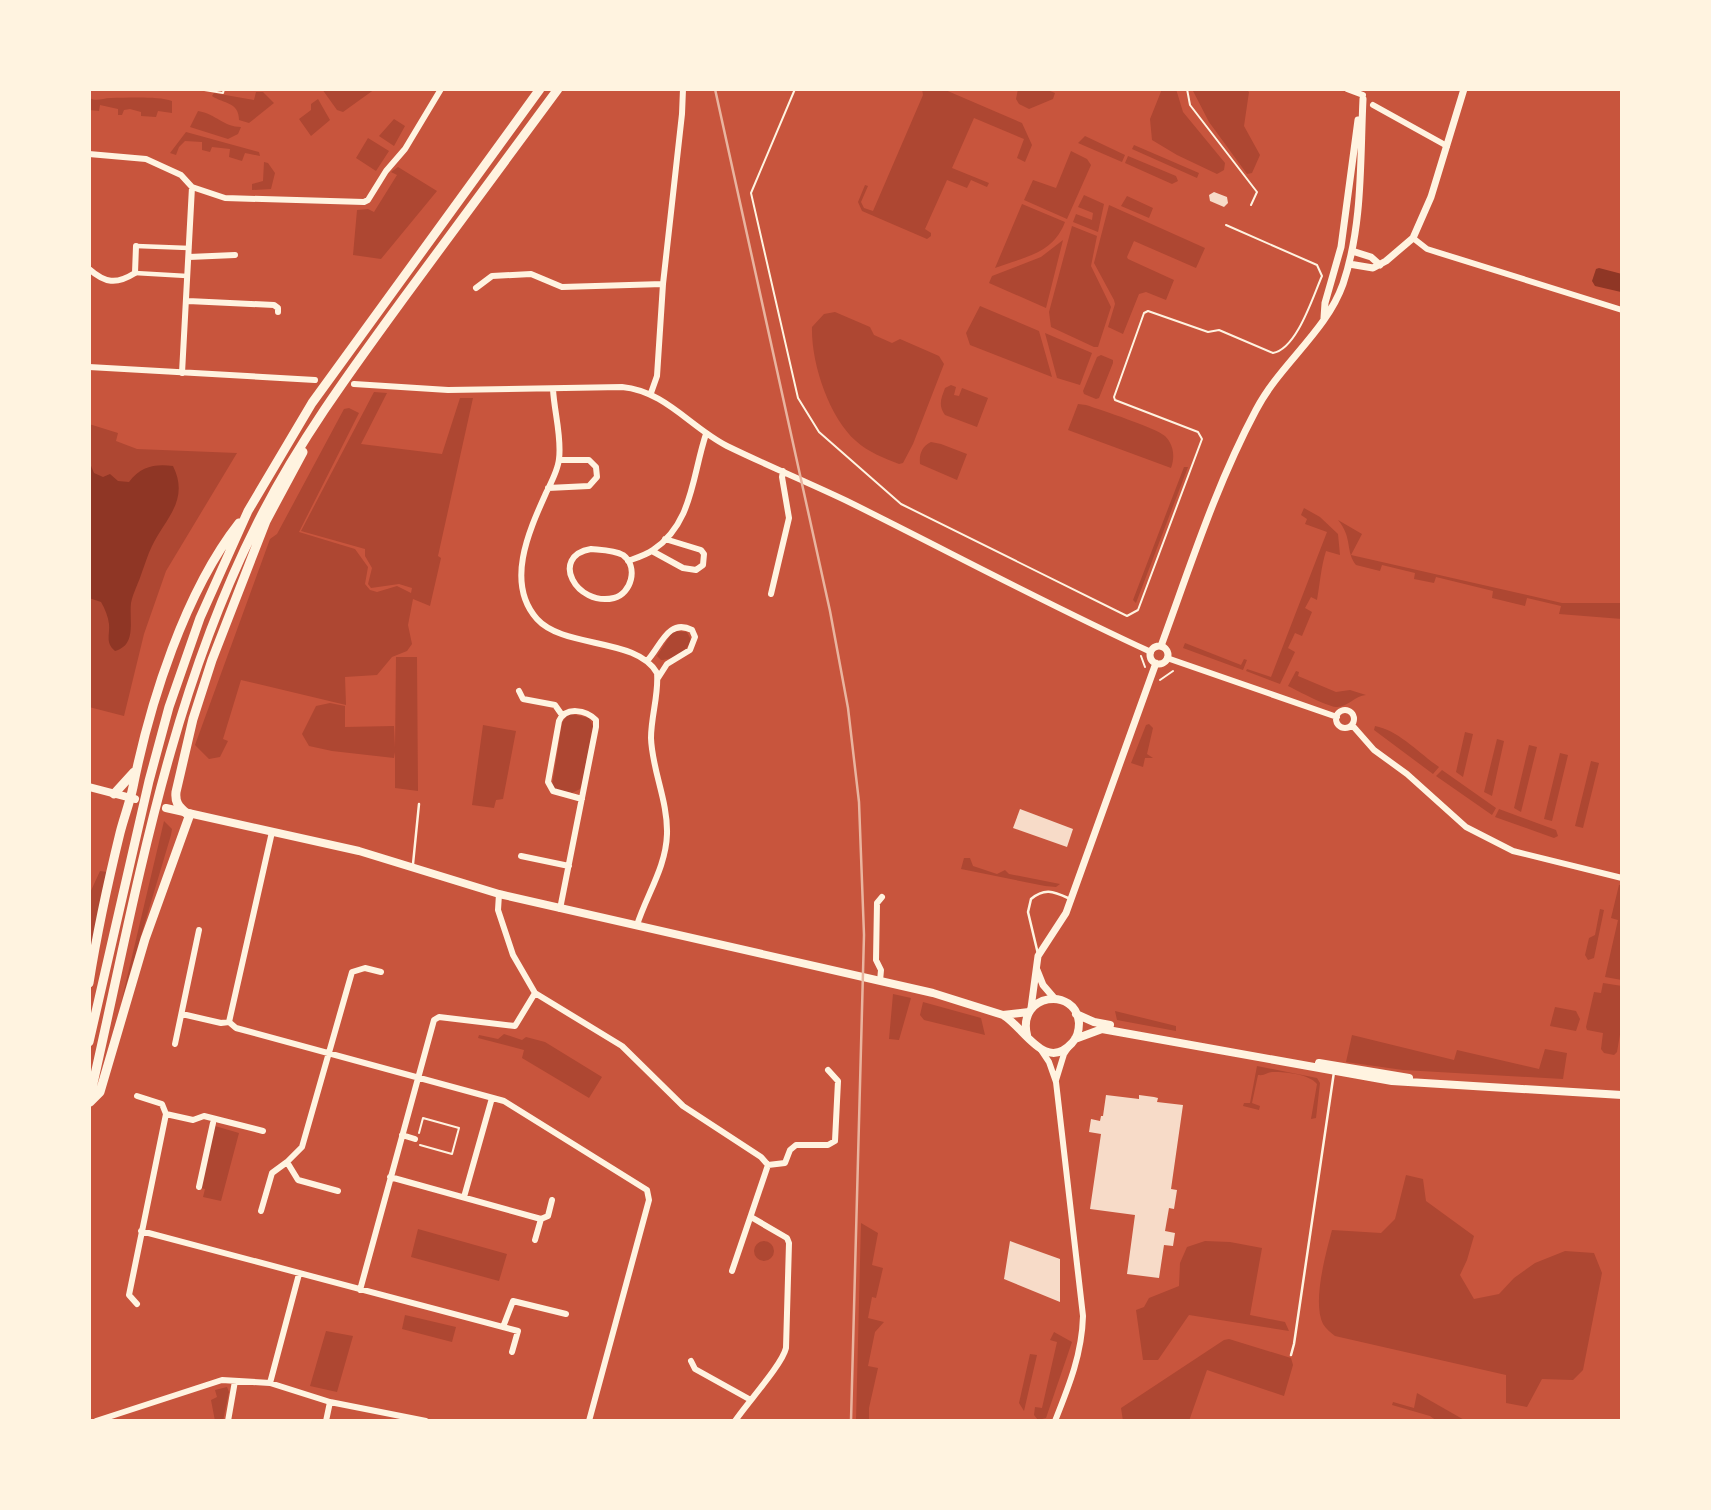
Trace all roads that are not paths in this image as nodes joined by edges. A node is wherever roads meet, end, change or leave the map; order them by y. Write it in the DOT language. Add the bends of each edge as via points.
graph roads {
  1 [pos="441,89"];
  2 [pos="540,89"];
  3 [pos="558,89"];
  4 [pos="682,89"];
  5 [pos="1347,89"];
  6 [pos="1464,89"];
  7 [pos="1364,94"];
  8 [pos="1373,105"];
  9 [pos="1447,146"];
  10 [pos="89,154"];
  11 [pos="192,187"];
  12 [pos="1413,238"];
  13 [pos="136,246"];
  14 [pos="1341,247"];
  15 [pos="190,248"];
  16 [pos="1352,251"];
  17 [pos="235,255"];
  18 [pos="189,257"];
  19 [pos="1349,264"];
  20 [pos="1380,265"];
  21 [pos="89,269"];
  22 [pos="135,273"];
  23 [pos="188,276"];
  24 [pos="663,284"];
  25 [pos="476,288"];
  26 [pos="188,301"];
  27 [pos="1622,310"];
  28 [pos="278,312"];
  29 [pos="1324,319"];
  30 [pos="89,367"];
  31 [pos="182,373"];
  32 [pos="315,380"];
  33 [pos="354,384"];
  34 [pos="553,389"];
  35 [pos="652,393"];
  36 [pos="331,399"];
  37 [pos="706,434"];
  38 [pos="559,460"];
  39 [pos="783,471"];
  40 [pos="548,488"];
  41 [pos="248,511"];
  42 [pos="665,540"];
  43 [pos="652,551"];
  44 [pos="628,561"];
  45 [pos="771,594"];
  46 [pos="1161,646"];
  47 [pos="1151,652"];
  48 [pos="1167,658"];
  49 [pos="647,661"];
  50 [pos="1156,663"];
  51 [pos="658,678"];
  52 [pos="519,691"];
  53 [pos="562,715"];
  54 [pos="1337,717"];
  55 [pos="1352,725"];
  56 [pos="135,770"];
  57 [pos="89,787"];
  58 [pos="114,794"];
  59 [pos="132,798"];
  60 [pos="582,799"];
  61 [pos="419,804"];
  62 [pos="166,807"];
  63 [pos="188,814"];
  64 [pos="272,832"];
  65 [pos="521,856"];
  66 [pos="569,866"];
  67 [pos="412,868"];
  68 [pos="1622,878"];
  69 [pos="499,894"];
  70 [pos="882,897"];
  71 [pos="1071,899"];
  72 [pos="560,909"];
  73 [pos="637,926"];
  74 [pos="198,930"];
  75 [pos="1038,956"];
  76 [pos="1036,967"];
  77 [pos="381,972"];
  78 [pos="880,981"];
  79 [pos="89,984"];
  80 [pos="536,993"];
  81 [pos="1055,999"];
  82 [pos="1030,1010"];
  83 [pos="182,1014"];
  84 [pos="1076,1014"];
  85 [pos="1003,1015"];
  86 [pos="229,1022"];
  87 [pos="1027,1035"];
  88 [pos="89,1042"];
  89 [pos="1072,1043"];
  90 [pos="175,1044"];
  91 [pos="1041,1050"];
  92 [pos="328,1053"];
  93 [pos="828,1070"];
  94 [pos="1334,1072"];
  95 [pos="417,1078"];
  96 [pos="1056,1082"];
  97 [pos="1622,1093"];
  98 [pos="137,1097"];
  99 [pos="492,1098"];
  100 [pos="89,1102"];
  101 [pos="166,1114"];
  102 [pos="213,1123"];
  103 [pos="262,1131"];
  104 [pos="402,1135"];
  105 [pos="416,1139"];
  106 [pos="287,1162"];
  107 [pos="768,1165"];
  108 [pos="390,1177"];
  109 [pos="199,1187"];
  110 [pos="338,1191"];
  111 [pos="464,1197"];
  112 [pos="552,1199"];
  113 [pos="261,1211"];
  114 [pos="751,1217"];
  115 [pos="541,1219"];
  116 [pos="141,1231"];
  117 [pos="535,1240"];
  118 [pos="732,1270"];
  119 [pos="299,1274"];
  120 [pos="360,1290"];
  121 [pos="137,1304"];
  122 [pos="566,1314"];
  123 [pos="503,1327"];
  124 [pos="512,1352"];
  125 [pos="1291,1355"];
  126 [pos="691,1361"];
  127 [pos="235,1381"];
  128 [pos="270,1383"];
  129 [pos="749,1399"];
  130 [pos="330,1402"];
  131 [pos="96,1421"];
  132 [pos="228,1421"];
  133 [pos="326,1421"];
  134 [pos="426,1421"];
  135 [pos="589,1421"];
  136 [pos="735,1421"];
  137 [pos="1055,1421"];
  1 -- 11 [label="street" via="368,200 225,198"];
  2 -- 41 [label="main road" via="312,403"];
  3 -- 36 [label="main road"];
  4 -- 24 [label="street"];
  5 -- 7 [label="street"];
  6 -- 9 [label="street"];
  7 -- 14 [label="street"];
  7 -- 16 [label="street"];
  8 -- 9 [label="street"];
  9 -- 12 [label="street"];
  10 -- 11 [label="street" via="139,157 181,175"];
  11 -- 15 [label="street"];
  12 -- 20 [label="street"];
  12 -- 27 [label="street" via="1427,249"];
  13 -- 15 [label="street"];
  13 -- 22 [label="street"];
  14 -- 16 [label="lane"];
  14 -- 29 [label="street"];
  15 -- 18 [label="street"];
  16 -- 19 [label="street"];
  16 -- 20 [label="street"];
  17 -- 18 [label="street"];
  18 -- 23 [label="street"];
  19 -- 20 [label="street"];
  19 -- 29 [label="street" via="1334,306"];
  21 -- 22 [label="street" via="101,279 123,281"];
  22 -- 23 [label="street"];
  23 -- 26 [label="street"];
  24 -- 25 [label="street" via="562,287 531,274 492,276"];
  24 -- 35 [label="street"];
  26 -- 28 [label="street" via="274,304"];
  26 -- 31 [label="street"];
  29 -- 46 [label="street" via="1257,408 1231,461"];
  30 -- 31 [label="street"];
  31 -- 32 [label="street"];
  33 -- 34 [label="street" via="448,390"];
  34 -- 35 [label="street" via="622,387"];
  34 -- 38 [label="street"];
  35 -- 37 [label="street"];
  36 -- 63 [label="main road" via="266,521 212,660 176,792 175,800"];
  36 -- 100 [label="main road" via="271,496 224,598 186,698"];
  37 -- 39 [label="street"];
  37 -- 42 [label="street" via="687,509"];
  38 -- 40 [label="street"];
  38 -- 40 [label="street" via="589,460 597,477 589,486"];
  39 -- 45 [label="street" via="789,518"];
  39 -- 47 [label="street"];
  40 -- 49 [label="street" via="531,527 523,564 521,586 530,609 542,624 559,633 618,648"];
  41 -- 56 [label="main road" via="219,548 190,606"];
  41 -- 88 [label="main road" via="185,656 149,781"];
  42 -- 43 [label="street"];
  42 -- 43 [label="street" via="699,549 704,554 703,565 692,571"];
  43 -- 44 [label="street"];
  44 -- 44 [label="street" via="613,552 585,550 573,559 571,580 589,596 616,598 631,582"];
  46 -- 47 [label="street"];
  46 -- 48 [label="street"];
  47 -- 50 [label="street"];
  48 -- 50 [label="street"];
  48 -- 54 [label="street"];
  49 -- 51 [label="street"];
  49 -- 51 [label="street" via="669,630 680,626 692,630 695,637 690,650 667,664"];
  50 -- 71 [label="street"];
  51 -- 73 [label="street" via="651,737 665,810 666,845"];
  52 -- 53 [label="street" via="523,699 555,705"];
  53 -- 60 [label="street" via="548,782 553,791"];
  53 -- 60 [label="street" via="575,711 596,720"];
  54 -- 55 [label="street" via="1342,727"];
  54 -- 55 [label="street" via="1342,711 1350,712"];
  55 -- 68 [label="street" via="1374,750 1466,827 1513,851"];
  56 -- 58 [label="main road"];
  56 -- 59 [label="main road"];
  57 -- 58 [label="main road"];
  58 -- 59 [label="main road"];
  59 -- 79 [label="main road" via="120,834"];
  60 -- 66 [label="street"];
  61 -- 67 [label="lane"];
  62 -- 63 [label="main road"];
  63 -- 64 [label="main road"];
  63 -- 100 [label="main road" via="100,1092"];
  64 -- 67 [label="main road"];
  64 -- 86 [label="street"];
  65 -- 66 [label="street"];
  66 -- 72 [label="street"];
  67 -- 69 [label="main road"];
  69 -- 72 [label="main road"];
  69 -- 80 [label="street" via="498,910 513,955"];
  70 -- 78 [label="street" via="877,903"];
  71 -- 75 [label="street"];
  71 -- 75 [label="lane" via="1052,891 1031,899 1028,912"];
  72 -- 73 [label="main road"];
  73 -- 78 [label="main road"];
  74 -- 83 [label="street"];
  75 -- 76 [label="street"];
  76 -- 81 [label="street" via="1042,985"];
  76 -- 82 [label="street"];
  77 -- 92 [label="street" via="365,968 352,972"];
  78 -- 85 [label="main road"];
  80 -- 95 [label="street" via="515,1026 436,1018"];
  80 -- 107 [label="street" via="622,1046 683,1106"];
  81 -- 82 [label="main road"];
  81 -- 84 [label="main road"];
  82 -- 85 [label="main road"];
  82 -- 87 [label="main road"];
  83 -- 86 [label="street"];
  83 -- 90 [label="street"];
  84 -- 89 [label="main road" via="1079,1027"];
  84 -- 97 [label="main road" via="1094,1023 1407,1077"];
  85 -- 87 [label="main road"];
  86 -- 92 [label="street" via="236,1028"];
  87 -- 91 [label="main road"];
  89 -- 91 [label="main road" via="1056,1052"];
  89 -- 94 [label="main road" via="1101,1029"];
  89 -- 96 [label="street"];
  91 -- 96 [label="street"];
  92 -- 95 [label="street"];
  92 -- 106 [label="street" via="302,1147"];
  93 -- 107 [label="street" via="838,1081 835,1141 796,1145 785,1163"];
  94 -- 97 [label="main road" via="1392,1081"];
  94 -- 125 [label="lane"];
  95 -- 99 [label="street"];
  95 -- 104 [label="street"];
  96 -- 137 [label="street" via="1083,1316 1077,1363"];
  98 -- 101 [label="street" via="162,1104"];
  99 -- 111 [label="street"];
  99 -- 135 [label="street" via="511,1104 641,1185 649,1195"];
  101 -- 103 [label="street" via="193,1120 204,1116"];
  101 -- 116 [label="street"];
  102 -- 109 [label="street"];
  104 -- 105 [label="street"];
  104 -- 108 [label="street"];
  106 -- 110 [label="street" via="299,1180"];
  106 -- 113 [label="street" via="272,1173"];
  107 -- 114 [label="street"];
  108 -- 111 [label="street"];
  108 -- 120 [label="street"];
  111 -- 115 [label="street"];
  112 -- 115 [label="street" via="548,1216"];
  114 -- 118 [label="street"];
  114 -- 129 [label="street" via="787,1238 790,1247 785,1353"];
  115 -- 117 [label="street"];
  116 -- 119 [label="street"];
  116 -- 121 [label="street" via="129,1295"];
  119 -- 120 [label="street"];
  119 -- 128 [label="street"];
  120 -- 123 [label="street"];
  122 -- 123 [label="street" via="513,1301"];
  123 -- 124 [label="street" via="517,1331"];
  126 -- 129 [label="street" via="695,1369"];
  127 -- 128 [label="street"];
  127 -- 131 [label="street" via="210,1382"];
  127 -- 132 [label="street"];
  128 -- 130 [label="street"];
  129 -- 136 [label="street"];
  130 -- 133 [label="street"];
  130 -- 134 [label="street"];
}
